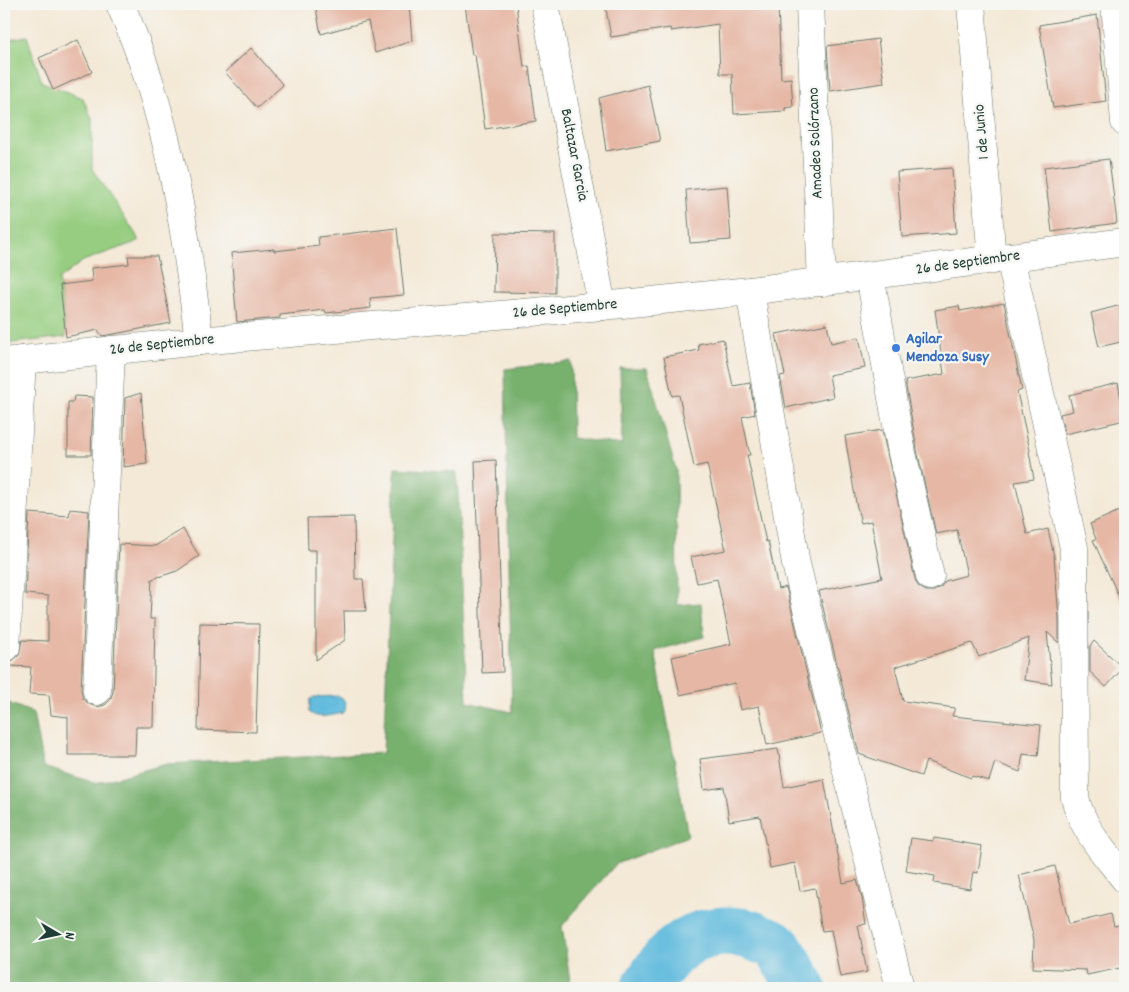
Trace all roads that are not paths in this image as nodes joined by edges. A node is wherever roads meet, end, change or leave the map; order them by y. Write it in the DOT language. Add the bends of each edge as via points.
graph roads {
  1 [pos="120,4"];
  2 [pos="545,4"];
  3 [pos="810,4"];
  4 [pos="971,4"];
  5 [pos="1115,4"];
  6 [pos="1125,122"];
  7 [pos="1125,242"];
  8 [pos="1001,258"];
  9 [pos="870,276"];
  10 [pos="822,282"];
  11 [pos="750,291"];
  12 [pos="602,306"];
  13 [pos="199,341"];
  14 [pos="111,350"];
  15 [pos="13,361"];
  16 [pos="930,576"];
  17 [pos="6,646"];
  18 [pos="97,691"];
  19 [pos="1125,879"];
  20 [pos="900,988"];
  1 -- 13 [label="street" via="148,72 163,132 186,248"];
  2 -- 12 [label="street, Baltazar Garcia"];
  3 -- 10 [label="street, Amadeo Solórzano"];
  4 -- 8 [label="street, 1 de Junio"];
  5 -- 6 [label="street"];
  7 -- 8 [label="street, 26 de Septiembre"];
  8 -- 9 [label="street, 26 de Septiembre"];
  8 -- 19 [label="street, 1 de Junio" via="1074,548 1075,798 1095,842"];
  9 -- 10 [label="street, 26 de Septiembre"];
  9 -- 16 [label="street" via="902,453"];
  10 -- 11 [label="street, 26 de Septiembre"];
  11 -- 12 [label="street, 26 de Septiembre"];
  11 -- 20 [label="street" via="796,564"];
  12 -- 13 [label="street, 26 de Septiembre"];
  13 -- 14 [label="street, 26 de Septiembre"];
  14 -- 15 [label="street, 26 de Septiembre"];
  14 -- 18 [label="street"];
  15 -- 17 [label="street"];
}
